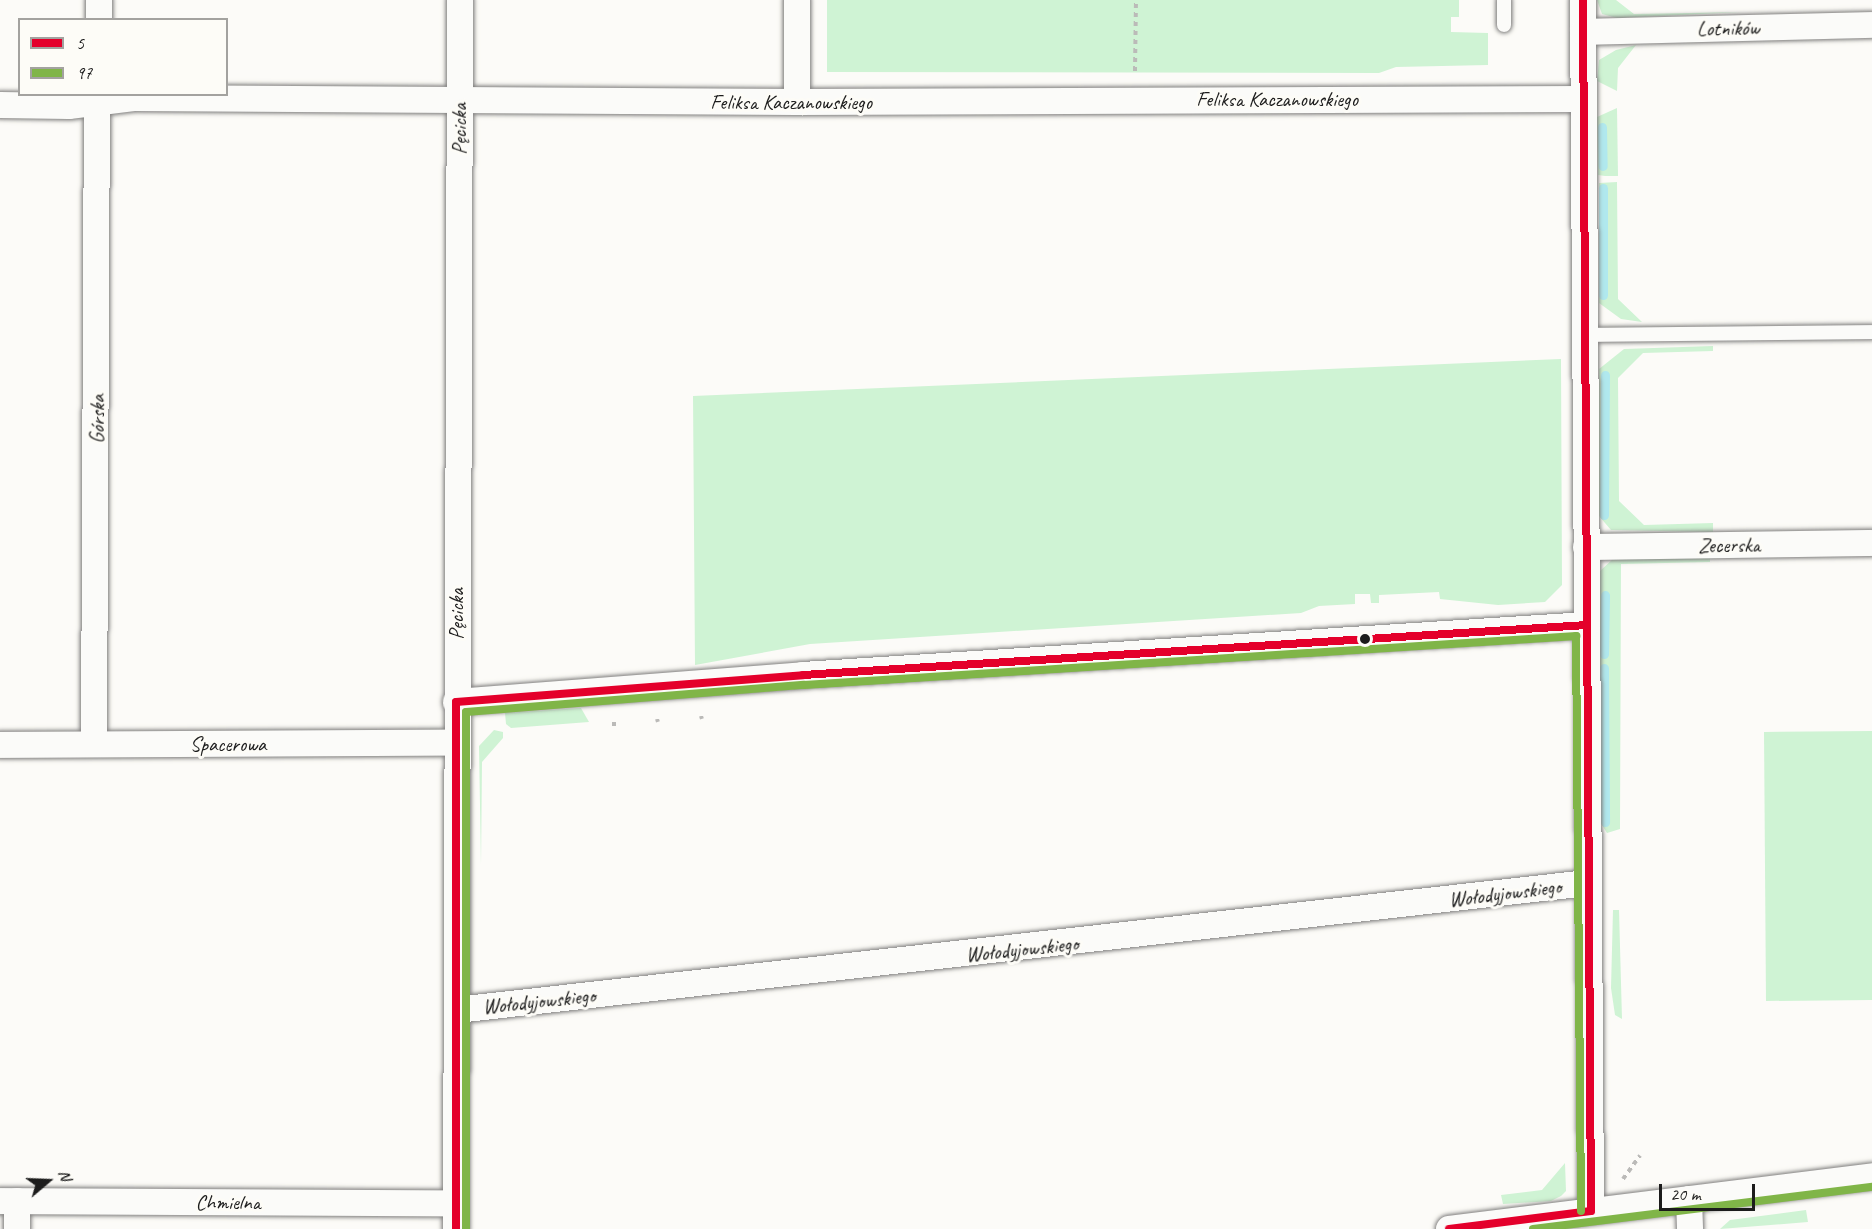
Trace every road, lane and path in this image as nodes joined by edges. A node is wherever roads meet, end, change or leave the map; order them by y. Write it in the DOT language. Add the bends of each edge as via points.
graph roads {
  1 [pos="99,0"];
  2 [pos="460,0"];
  3 [pos="797,0"];
  4 [pos="1136,0"];
  5 [pos="1504,0"];
  6 [pos="1583,0"];
  7 [pos="99,18"];
  8 [pos="1504,25"];
  9 [pos="1872,25"];
  10 [pos="1583,32"];
  11 [pos="97,99"];
  12 [pos="1135,99"];
  13 [pos="1583,99"];
  14 [pos="459,100"];
  15 [pos="796,102"];
  16 [pos="0,105"];
  17 [pos="1872,332"];
  18 [pos="1585,335"];
  19 [pos="1872,543"];
  20 [pos="1586,548"];
  21 [pos="1586,625"];
  22 [pos="456,702"];
  23 [pos="455,743"];
  24 [pos="94,744"];
  25 [pos="0,745"];
  26 [pos="1587,883"];
  27 [pos="457,1010"];
  28 [pos="1640,1156"];
  29 [pos="1872,1176"];
  30 [pos="1622,1179"];
  31 [pos="1689,1199"];
  32 [pos="8,1202"];
  33 [pos="456,1203"];
  34 [pos="1591,1211"];
  35 [pos="17,1229"];
  36 [pos="456,1229"];
  37 [pos="1449,1229"];
  38 [pos="1690,1229"];
  1 -- 7 [label="street"];
  2 -- 14 [label="street, Pęcicka"];
  3 -- 15 [label="street"];
  4 -- 12 [label="path"];
  5 -- 8 [label="lane"];
  6 -- 10 [label="street"];
  9 -- 10 [label="street, Lotników"];
  10 -- 13 [label="street"];
  11 -- 14 [label="street, Feliksa Kaczanowskiego"];
  11 -- 16 [label="street, Feliksa Kaczanowskiego"];
  11 -- 24 [label="street, Górska"];
  12 -- 13 [label="street, Feliksa Kaczanowskiego"];
  12 -- 15 [label="street, Feliksa Kaczanowskiego"];
  13 -- 18 [label="street"];
  14 -- 15 [label="street, Feliksa Kaczanowskiego"];
  14 -- 22 [label="street, Pęcicka"];
  17 -- 18 [label="lane"];
  18 -- 20 [label="street"];
  19 -- 20 [label="street, Zecerska"];
  20 -- 21 [label="street"];
  21 -- 22 [label="street" via="803,675"];
  21 -- 26 [label="street"];
  22 -- 23 [label="street, Pęcicka"];
  23 -- 24 [label="street, Spacerowa"];
  23 -- 27 [label="street, Pęcicka"];
  24 -- 25 [label="street, Spacerowa"];
  26 -- 27 [label="street, Wołodyjowskiego"];
  26 -- 34 [label="street"];
  27 -- 33 [label="street, Pęcicka"];
  28 -- 30 [label="path"];
  29 -- 31 [label="street"];
  31 -- 34 [label="street"];
  31 -- 38 [label="street"];
  32 -- 33 [label="street, Chmielna"];
  32 -- 35 [label="street"];
  33 -- 36 [label="street, Pęcicka"];
  34 -- 37 [label="street"];
}
